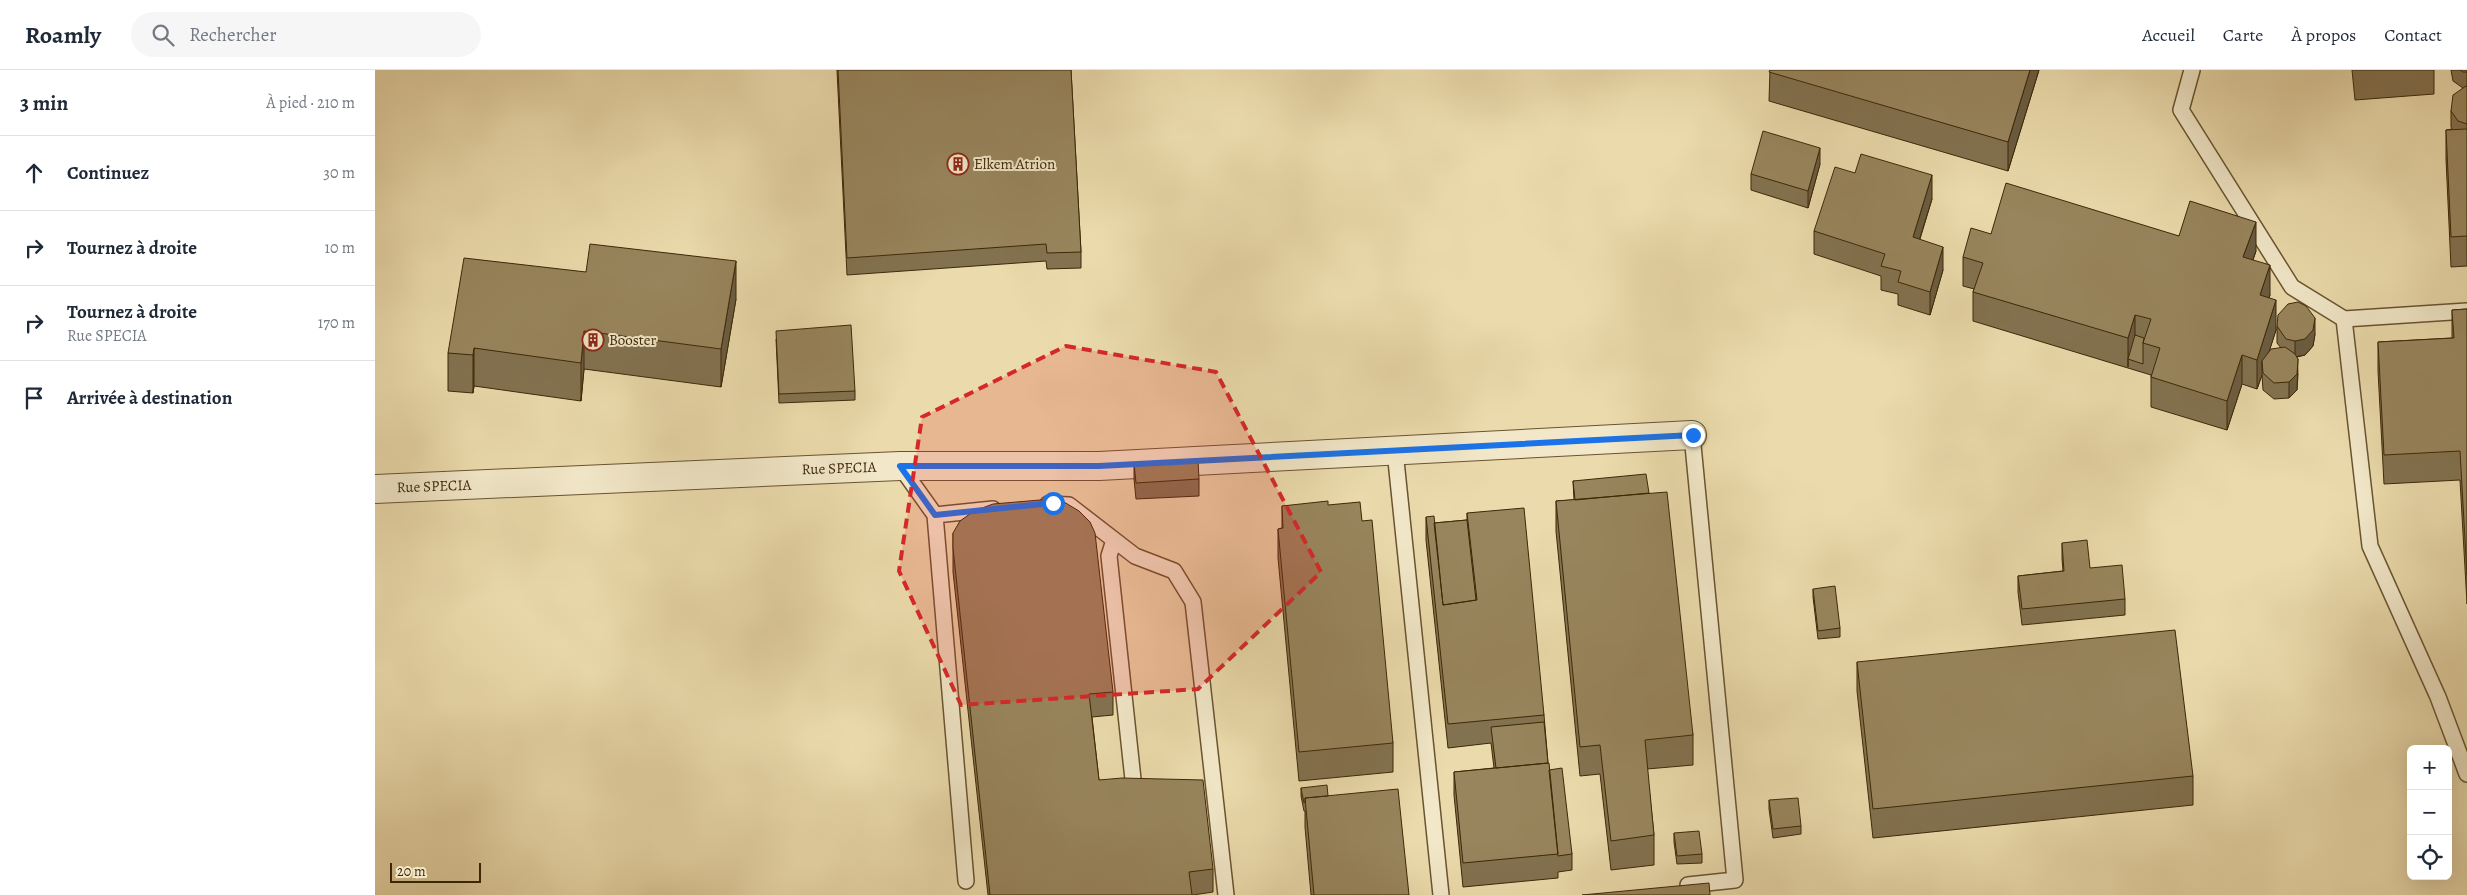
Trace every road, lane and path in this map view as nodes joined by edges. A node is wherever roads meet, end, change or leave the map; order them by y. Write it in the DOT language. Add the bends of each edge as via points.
graph roads {
  1 [pos="2192,70"];
  2 [pos="2467,312"];
  3 [pos="2344,319"];
  4 [pos="1693,435"];
  5 [pos="1395,451"];
  6 [pos="900,466"];
  7 [pos="375,488"];
  8 [pos="1033,505"];
  9 [pos="1004,508"];
  10 [pos="935,515"];
  11 [pos="1114,540"];
  12 [pos="2467,774"];
  13 [pos="1215,790"];
  14 [pos="1197,792"];
  15 [pos="1153,797"];
  16 [pos="966,881"];
  17 [pos="1670,887"];
  18 [pos="1227,895"];
  19 [pos="1441,895"];
  1 -- 3 [label="lane" via="2181,110 2293,287"];
  2 -- 3 [label="lane"];
  3 -- 12 [label="lane" via="2370,546 2438,698"];
  4 -- 5 [label="street, Rue SPECIA"];
  4 -- 17 [label="lane" via="1735,880"];
  5 -- 6 [label="street, Rue SPECIA" via="1099,466"];
  5 -- 19 [label="lane"];
  6 -- 7 [label="street, Rue SPECIA"];
  6 -- 10 [label="lane"];
  8 -- 11 [label="lane" via="1069,505"];
  9 -- 10 [label="lane"];
  10 -- 16 [label="lane"];
  11 -- 13 [label="lane" via="1135,556 1174,571 1193,602"];
  11 -- 15 [label="lane" via="1109,556 1135,799"];
  13 -- 14 [label="lane"];
  13 -- 18 [label="lane"];
}
